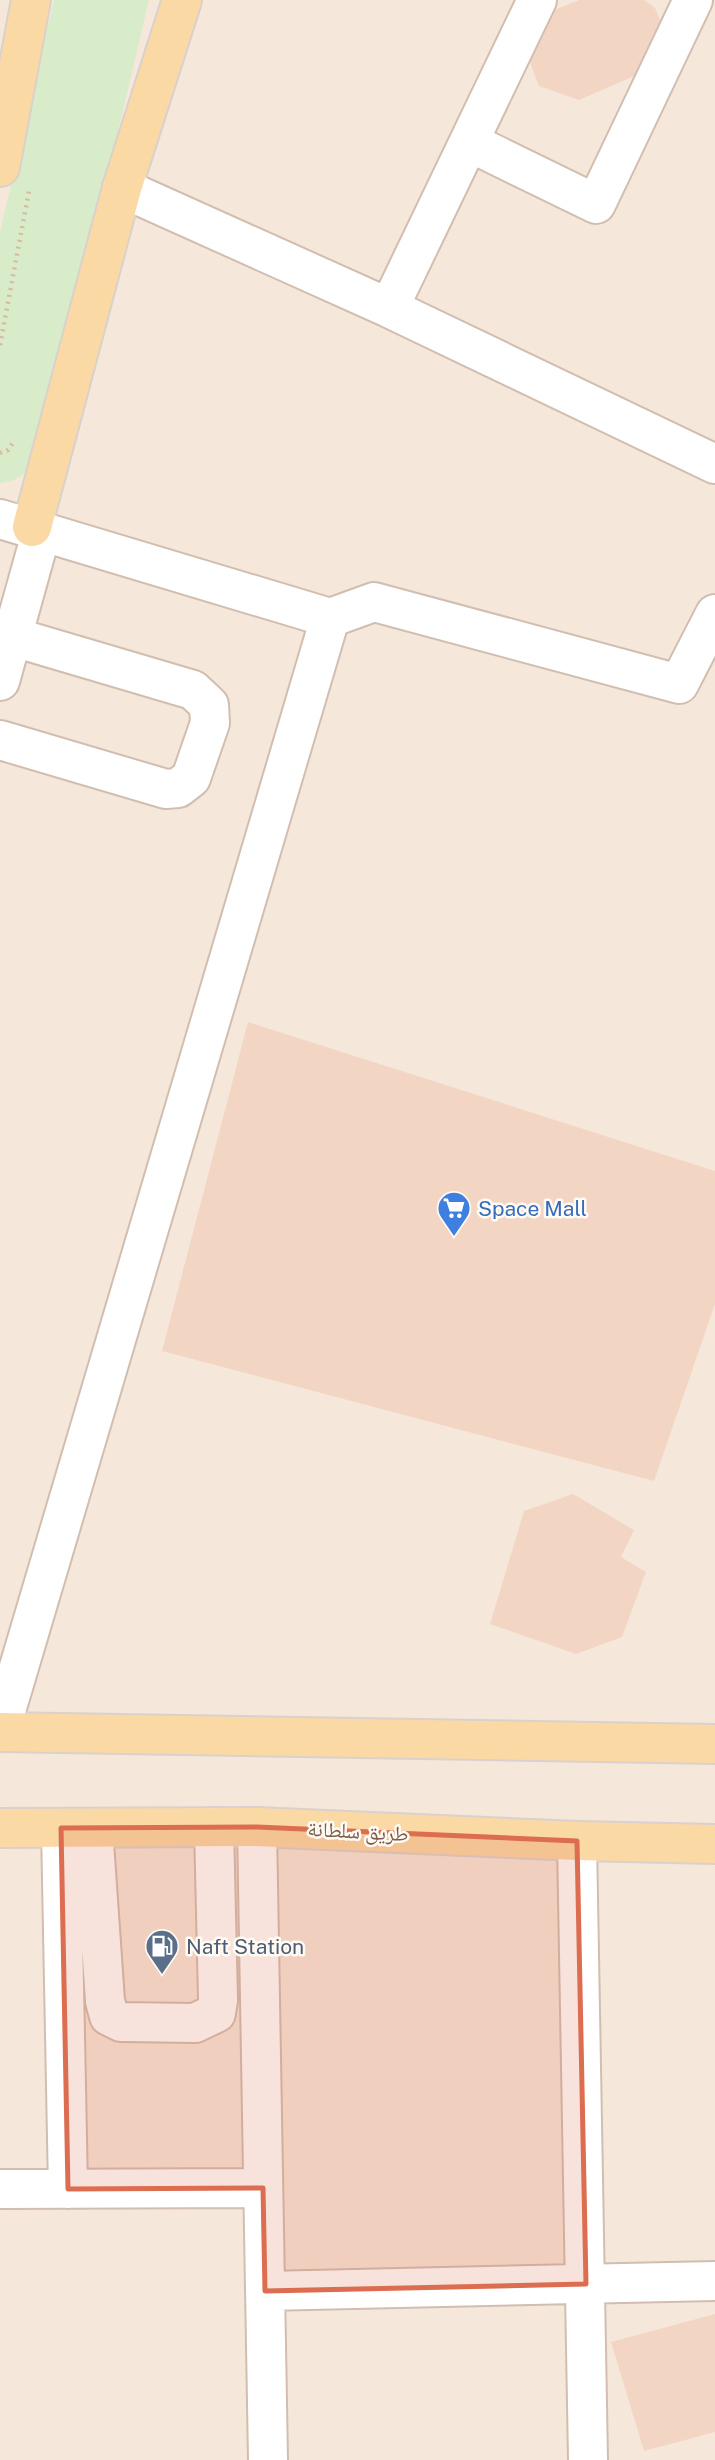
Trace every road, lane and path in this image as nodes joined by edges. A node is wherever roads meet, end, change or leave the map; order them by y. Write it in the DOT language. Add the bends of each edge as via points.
graph roads {
  1 [pos="31,0"];
  2 [pos="182,0"];
  3 [pos="537,0"];
  4 [pos="693,0"];
  5 [pos="469,142"];
  6 [pos="0,167"];
  7 [pos="122,188"];
  8 [pos="389,308"];
  9 [pos="715,464"];
  10 [pos="24,525"];
  11 [pos="715,614"];
  12 [pos="330,618"];
  13 [pos="6,635"];
  14 [pos="0,681"];
  15 [pos="0,740"];
  16 [pos="0,1732"];
  17 [pos="715,1744"];
  18 [pos="214,1827"];
  19 [pos="257,1827"];
  20 [pos="0,1828"];
  21 [pos="77,1828"];
  22 [pos="578,1841"];
  23 [pos="715,1844"];
  24 [pos="263,2188"];
  25 [pos="0,2189"];
  26 [pos="68,2189"];
  27 [pos="715,2281"];
  28 [pos="586,2284"];
  29 [pos="265,2291"];
  30 [pos="268,2460"];
  31 [pos="588,2460"];
  1 -- 6 [label="main road"];
  2 -- 7 [label="main road"];
  3 -- 5 [label="street"];
  4 -- 5 [label="street" via="596,204"];
  5 -- 8 [label="street"];
  7 -- 8 [label="street"];
  7 -- 10 [label="main road"];
  8 -- 9 [label="street"];
  10 -- 12 [label="street"];
  10 -- 13 [label="street"];
  11 -- 12 [label="street" via="679,684 374,602"];
  12 -- 16 [label="street"];
  13 -- 14 [label="street"];
  13 -- 15 [label="street" via="193,690 209,705 210,723 191,778 178,788 166,789"];
  16 -- 17 [label="main road"];
  18 -- 19 [label="main road, طريق سلطانة"];
  18 -- 21 [label="main road, طريق سلطانة"];
  18 -- 21 [label="street" via="218,2000 216,2013 195,2023 121,2022 109,2016"];
  19 -- 22 [label="main road, طريق سلطانة"];
  19 -- 24 [label="street"];
  20 -- 21 [label="main road, طريق سلطانة"];
  21 -- 26 [label="street"];
  22 -- 23 [label="main road, طريق سلطانة"];
  22 -- 28 [label="street"];
  24 -- 26 [label="street"];
  24 -- 29 [label="street"];
  25 -- 26 [label="street"];
  27 -- 28 [label="street"];
  28 -- 29 [label="street"];
  28 -- 31 [label="street"];
  29 -- 30 [label="street"];
}
